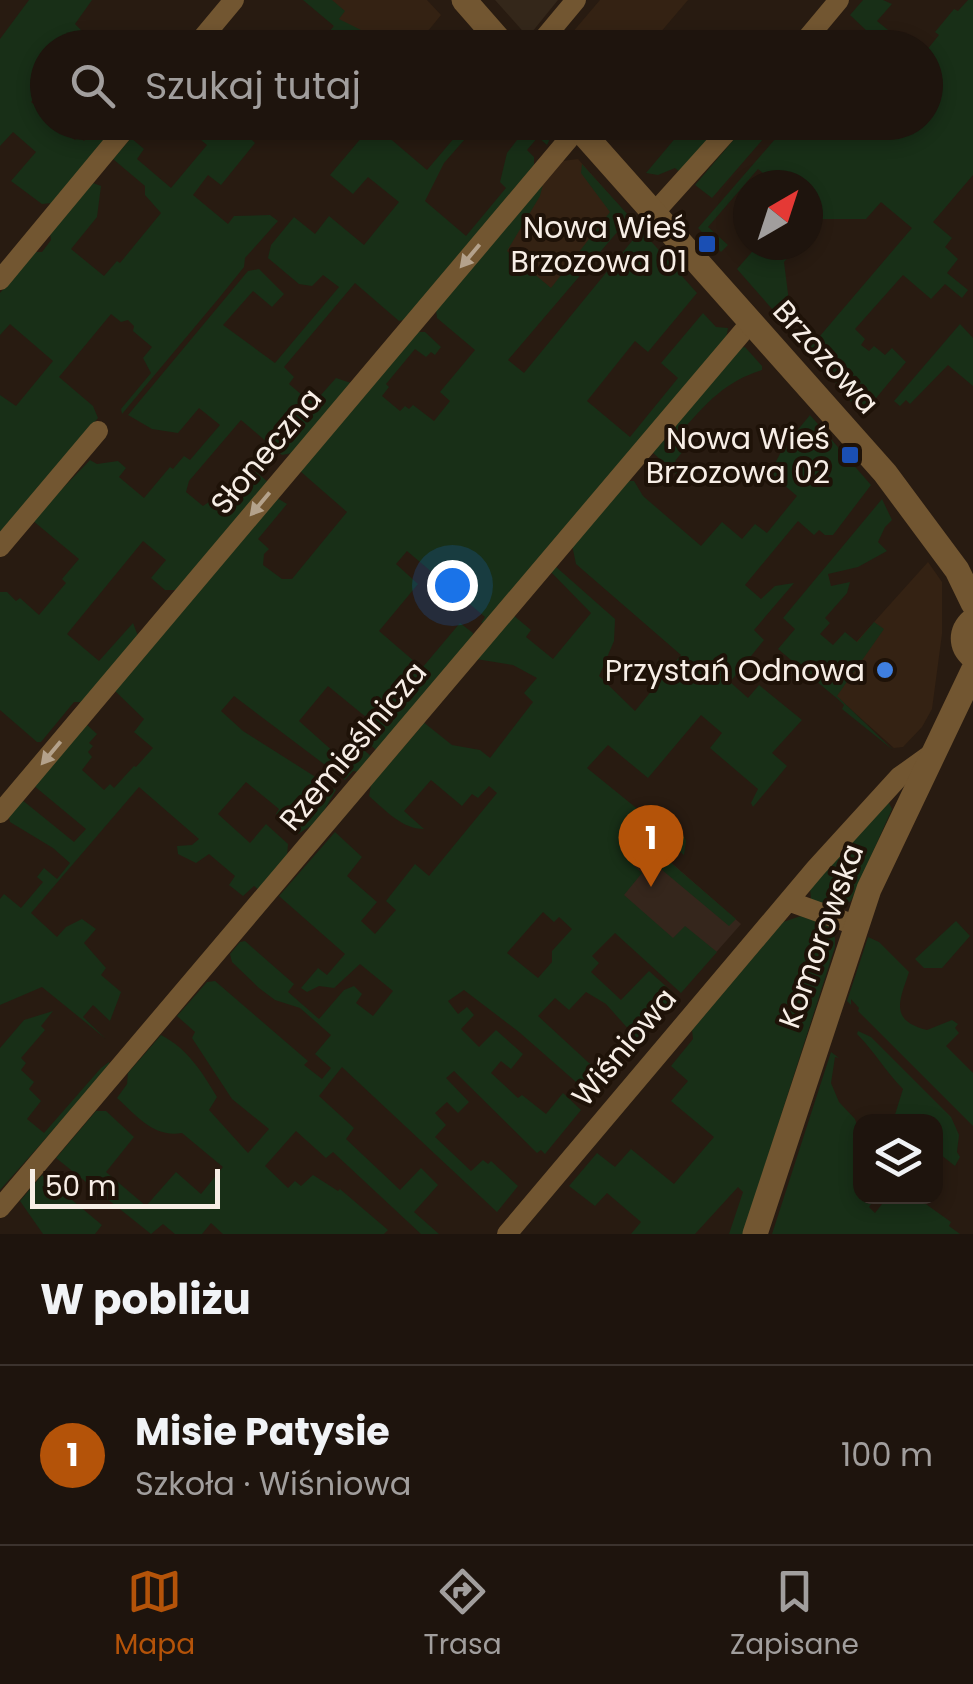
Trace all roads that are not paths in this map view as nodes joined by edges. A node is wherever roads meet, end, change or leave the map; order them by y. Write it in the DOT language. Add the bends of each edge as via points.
graph roads {
  1 [pos="234,0"];
  2 [pos="464,0"];
  3 [pos="576,0"];
  4 [pos="839,0"];
  5 [pos="209,30"];
  6 [pos="490,30"];
  7 [pos="551,30"];
  8 [pos="814,30"];
  9 [pos="117,140"];
  10 [pos="563,140"];
  11 [pos="589,140"];
  12 [pos="720,140"];
  13 [pos="654,213"];
  14 [pos="0,280"];
  15 [pos="751,322"];
  16 [pos="98,431"];
  17 [pos="0,547"];
  18 [pos="973,603"];
  19 [pos="973,620"];
  20 [pos="973,657"];
  21 [pos="973,671"];
  22 [pos="965,705"];
  23 [pos="936,751"];
  24 [pos="0,812"];
  25 [pos="788,900"];
  26 [pos="856,925"];
  27 [pos="0,1208"];
  28 [pos="507,1234"];
  29 [pos="755,1234"];
  1 -- 5 [label="street"];
  2 -- 6 [label="street"];
  3 -- 7 [label="street"];
  4 -- 8 [label="street"];
  9 -- 14 [label="street"];
  10 -- 24 [label="street, Słoneczna, one-way"];
  11 -- 13 [label="street, Brzozowa"];
  12 -- 13 [label="street"];
  13 -- 15 [label="street, Brzozowa"];
  15 -- 18 [label="street, Brzozowa" via="896,487"];
  15 -- 27 [label="street, Rzemieślnicza"];
  16 -- 17 [label="street"];
  19 -- 20 [label="street" via="963,639"];
  21 -- 22 [label="street, Komorowska"];
  22 -- 23 [label="street, Komorowska"];
  23 -- 25 [label="street, Wiśniowa" via="899,777"];
  23 -- 26 [label="street, Komorowska"];
  25 -- 26 [label="street"];
  25 -- 28 [label="street, Wiśniowa"];
  26 -- 29 [label="street, Komorowska"];
}
